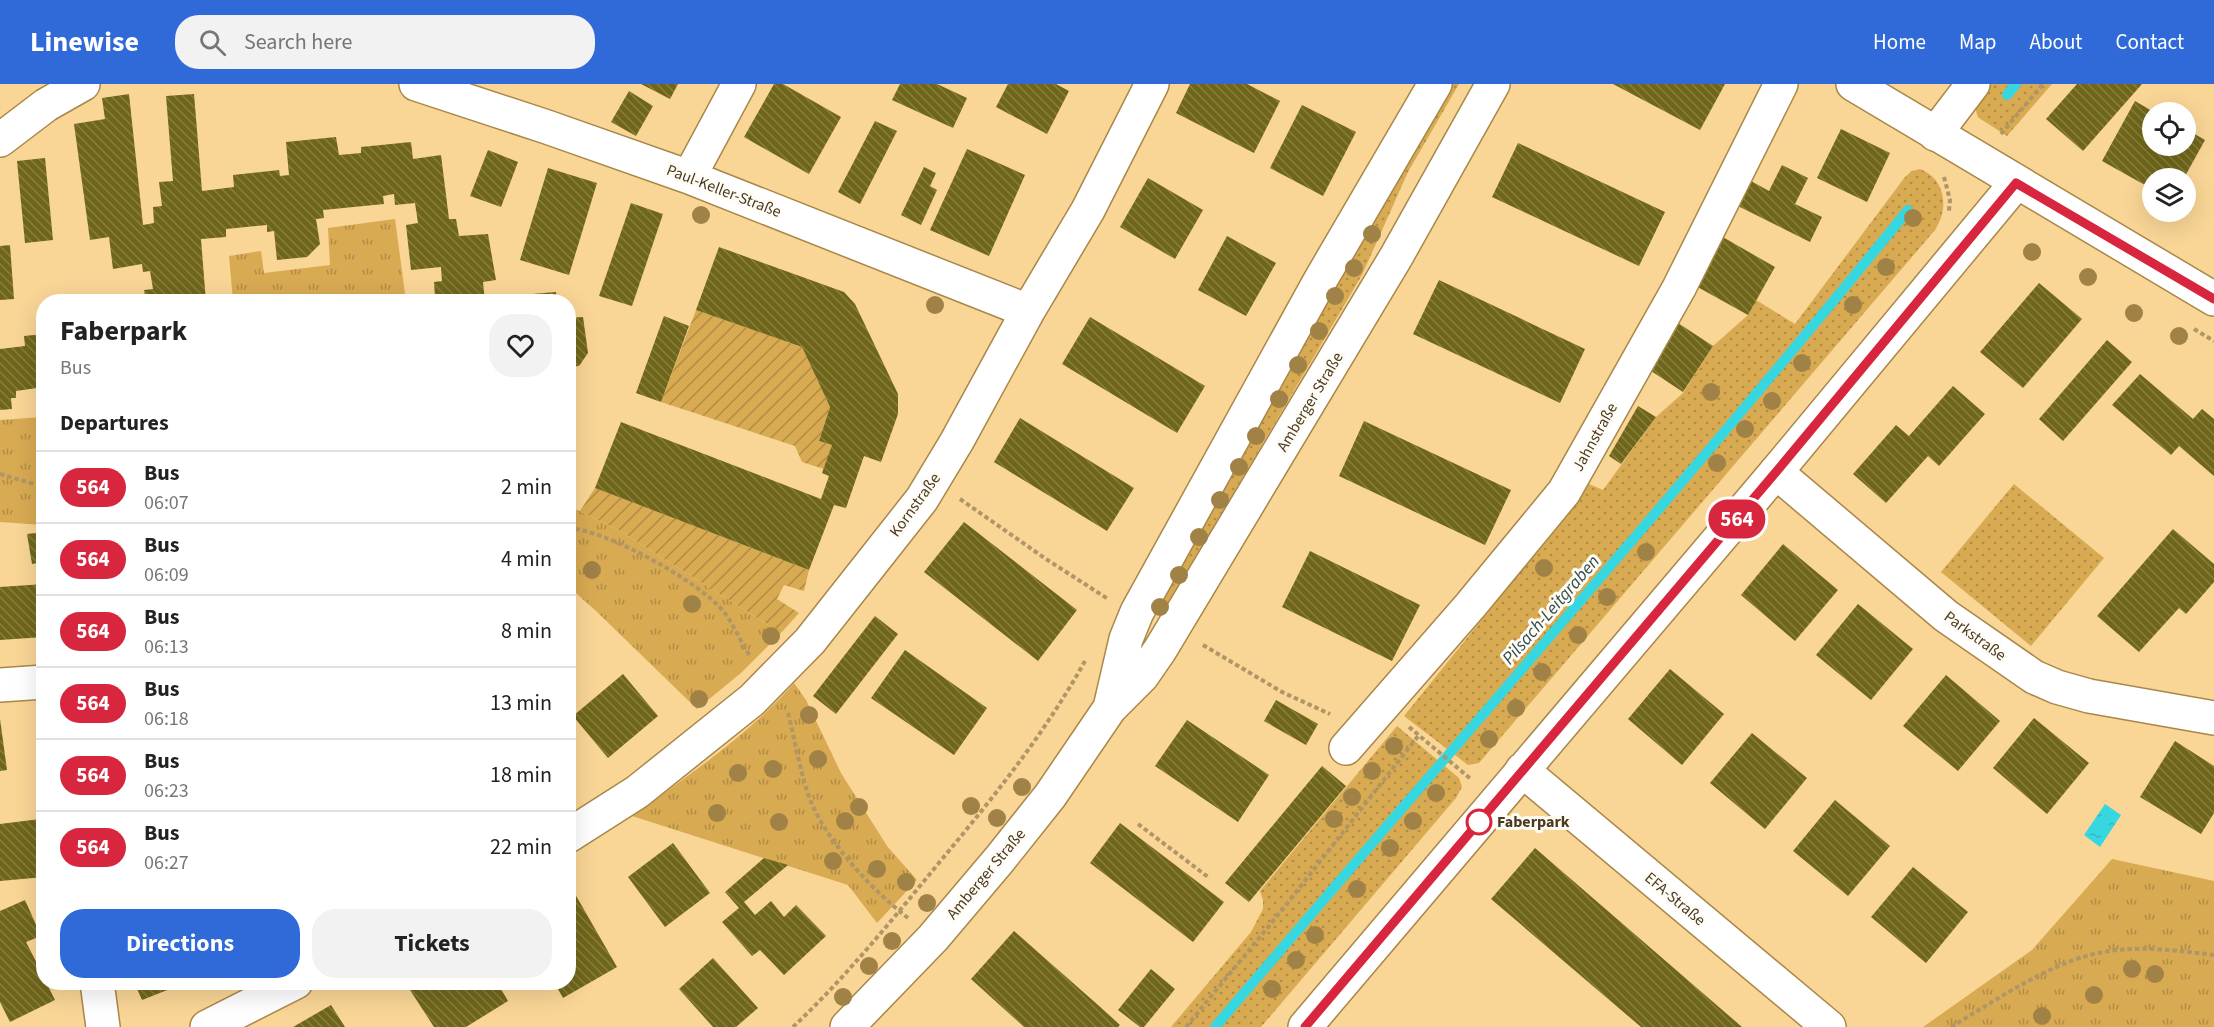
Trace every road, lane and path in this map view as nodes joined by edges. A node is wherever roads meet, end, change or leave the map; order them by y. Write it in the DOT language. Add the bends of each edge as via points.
graph roads {
  1 [pos="416,84"];
  2 [pos="739,84"];
  3 [pos="1152,84"];
  4 [pos="1435,84"];
  5 [pos="1493,84"];
  6 [pos="1781,84"];
  7 [pos="1853,84"];
  8 [pos="1973,84"];
  9 [pos="2043,84"];
  10 [pos="74,86"];
  11 [pos="1935,134"];
  12 [pos="1997,139"];
  13 [pos="0,140"];
  14 [pos="689,177"];
  15 [pos="2016,183"];
  16 [pos="2214,299"];
  17 [pos="1028,311"];
  18 [pos="1776,472"];
  19 [pos="0,474"];
  20 [pos="934,481"];
  21 [pos="36,483"];
  22 [pos="576,529"];
  23 [pos="1116,603"];
  24 [pos="1196,641"];
  25 [pos="774,679"];
  26 [pos="36,683"];
  27 [pos="0,685"];
  28 [pos="1110,708"];
  29 [pos="1376,712"];
  30 [pos="2214,718"];
  31 [pos="1346,748"];
  32 [pos="1522,770"];
  33 [pos="1475,783"];
  34 [pos="1138,824"];
  35 [pos="576,831"];
  36 [pos="1208,877"];
  37 [pos="933,938"];
  38 [pos="2214,956"];
  39 [pos="98,990"];
  40 [pos="280,990"];
  41 [pos="103,1027"];
  42 [pos="207,1027"];
  43 [pos="847,1027"];
  44 [pos="1186,1027"];
  45 [pos="1305,1027"];
  46 [pos="1829,1027"];
  47 [pos="1951,1027"];
  1 -- 14 [label="street, Paul-Keller-Straße"];
  2 -- 14 [label="street"];
  3 -- 17 [label="street, Kornstraße" via="1088,210"];
  4 -- 28 [label="street, Amberger Straße" via="1321,279 1137,612 1126,639"];
  5 -- 28 [label="street, Amberger Straße" via="1396,257 1174,630 1142,676"];
  6 -- 29 [label="street, Jahnstraße" via="1679,288 1564,492"];
  7 -- 11 [label="street"];
  8 -- 11 [label="street"];
  9 -- 12 [label="path"];
  10 -- 13 [label="street"];
  11 -- 15 [label="street"];
  14 -- 17 [label="street, Paul-Keller-Straße"];
  15 -- 16 [label="street"];
  15 -- 18 [label="street"];
  17 -- 20 [label="street, Kornstraße"];
  18 -- 30 [label="street, Parkstraße" via="1946,616 2034,677 2089,696"];
  18 -- 32 [label="street"];
  19 -- 21 [label="path"];
  20 -- 23 [label="path"];
  20 -- 25 [label="street, Kornstraße" via="810,641"];
  22 -- 25 [label="path" via="627,547 711,599 734,627 752,660"];
  24 -- 29 [label="path" via="1324,712 1347,716"];
  25 -- 35 [label="street, Kornstraße" via="637,792"];
  25 -- 37 [label="path" via="818,818 856,868"];
  26 -- 27 [label="street"];
  28 -- 37 [label="street, Amberger Straße" via="1050,796"];
  29 -- 31 [label="street, Jahnstraße"];
  32 -- 45 [label="street"];
  32 -- 46 [label="street, EFA-Straße"];
  33 -- 44 [label="path" via="1419,735"];
  34 -- 36 [label="path"];
  37 -- 43 [label="street, Amberger Straße"];
  38 -- 47 [label="path" via="2150,949 2078,958"];
  39 -- 41 [label="street"];
  40 -- 42 [label="street"];
}
